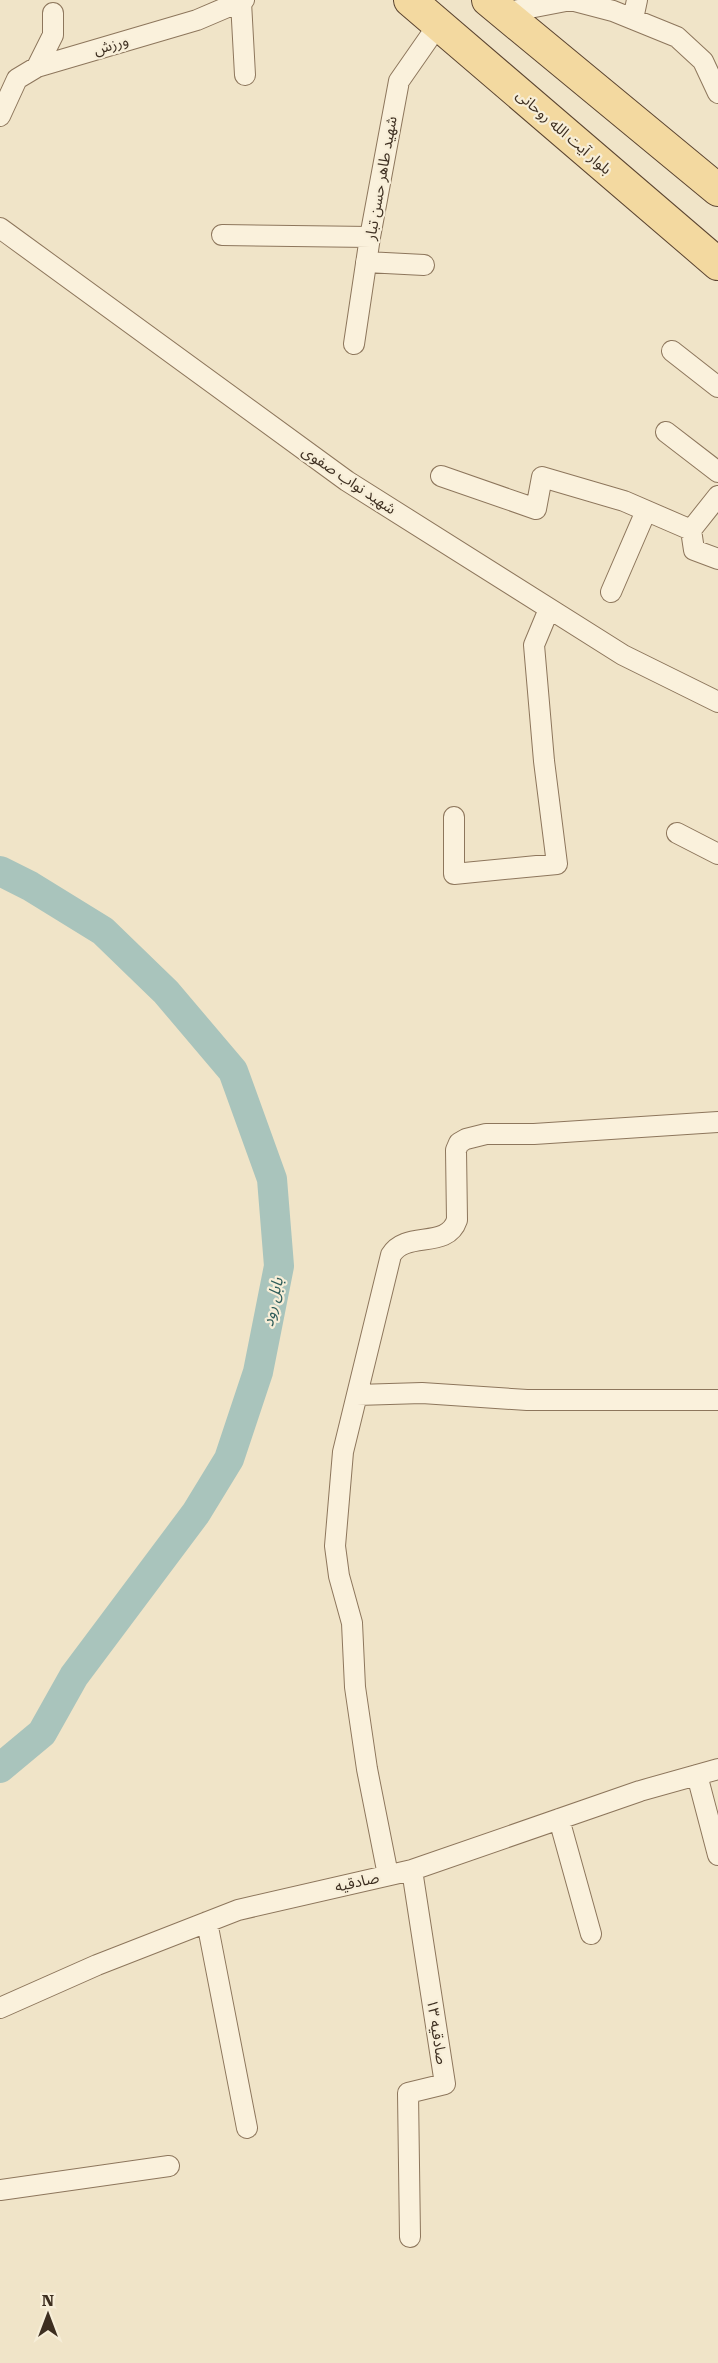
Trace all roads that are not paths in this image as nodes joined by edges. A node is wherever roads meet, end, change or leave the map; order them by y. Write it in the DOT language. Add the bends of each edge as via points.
graph roads {
  1 [pos="410,0"];
  2 [pos="243,1"];
  3 [pos="587,2"];
  4 [pos="496,6"];
  5 [pos="635,10"];
  6 [pos="53,13"];
  7 [pos="438,25"];
  8 [pos="37,67"];
  9 [pos="245,75"];
  10 [pos="718,93"];
  11 [pos="0,116"];
  12 [pos="718,190"];
  13 [pos="0,228"];
  14 [pos="222,235"];
  15 [pos="370,237"];
  16 [pos="366,262"];
  17 [pos="718,264"];
  18 [pos="424,265"];
  19 [pos="354,344"];
  20 [pos="672,351"];
  21 [pos="718,387"];
  22 [pos="666,432"];
  23 [pos="718,472"];
  24 [pos="441,476"];
  25 [pos="718,496"];
  26 [pos="646,511"];
  27 [pos="690,530"];
  28 [pos="718,559"];
  29 [pos="611,592"];
  30 [pos="549,609"];
  31 [pos="718,702"];
  32 [pos="453,817"];
  33 [pos="677,833"];
  34 [pos="718,854"];
  35 [pos="718,1122"];
  36 [pos="357,1395"];
  37 [pos="718,1400"];
  38 [pos="718,1769"];
  39 [pos="697,1775"];
  40 [pos="559,1819"];
  41 [pos="718,1855"];
  42 [pos="412,1870"];
  43 [pos="388,1875"];
  44 [pos="207,1922"];
  45 [pos="591,1934"];
  46 [pos="30,1994"];
  47 [pos="0,2008"];
  48 [pos="0,2020"];
  49 [pos="247,2128"];
  50 [pos="169,2166"];
  51 [pos="0,2190"];
  52 [pos="410,2237"];
  1 -- 7 [label="main road, بلوار آیت الله روحانی"];
  2 -- 8 [label="street, ورزش" via="197,20"];
  2 -- 9 [label="street"];
  3 -- 4 [label="street"];
  3 -- 5 [label="street"];
  4 -- 12 [label="main road"];
  5 -- 10 [label="street" via="677,37 703,61"];
  6 -- 8 [label="street" via="53,35"];
  7 -- 15 [label="street, شهید طاهر حسن تبار" via="399,81"];
  7 -- 17 [label="main road, بلوار آیت الله روحانی"];
  8 -- 11 [label="street, ورزش" via="17,79"];
  13 -- 30 [label="street, شهید نواب صفوی" via="347,481"];
  14 -- 15 [label="street"];
  15 -- 16 [label="street, شهید طاهر حسن تبار"];
  16 -- 18 [label="street"];
  16 -- 19 [label="street, شهید طاهر حسن تبار"];
  20 -- 21 [label="street"];
  22 -- 23 [label="street"];
  24 -- 26 [label="street" via="536,509 542,477"];
  25 -- 27 [label="street"];
  26 -- 27 [label="street"];
  26 -- 29 [label="street"];
  27 -- 28 [label="street" via="694,550"];
  30 -- 31 [label="street, شهید نواب صفوی" via="623,655"];
  30 -- 32 [label="street" via="534,645 557,864 454,874"];
  33 -- 34 [label="street"];
  35 -- 36 [label="street" via="486,1134 459,1143 455,1156 455,1227 442,1236 413,1240 394,1250"];
  36 -- 37 [label="street"];
  36 -- 43 [label="street" via="343,1452 335,1546 352,1623 355,1687"];
  38 -- 39 [label="street, صادقیه"];
  39 -- 40 [label="street, صادقیه"];
  39 -- 41 [label="street"];
  40 -- 42 [label="street, صادقیه"];
  40 -- 45 [label="street"];
  42 -- 43 [label="street, صادقیه"];
  42 -- 52 [label="street, صادقیه ۱۳" via="445,2084 408,2093"];
  43 -- 44 [label="street, صادقیه" via="238,1910"];
  44 -- 46 [label="street, صادقیه"];
  44 -- 49 [label="street"];
  46 -- 47 [label="street, صادقیه"];
  46 -- 48 [label="street"];
  50 -- 51 [label="street"];
}
